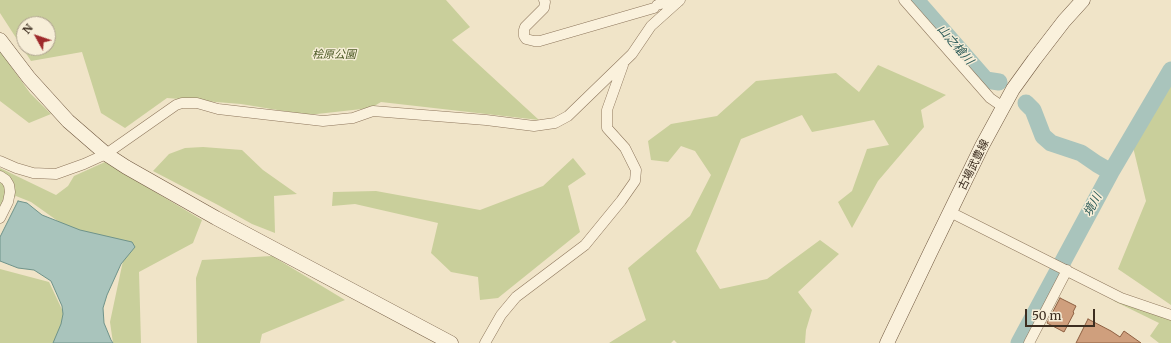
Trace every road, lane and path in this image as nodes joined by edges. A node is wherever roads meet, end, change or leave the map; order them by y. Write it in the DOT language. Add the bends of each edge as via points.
graph roads {
  1 [pos="544,0"];
  2 [pos="680,0"];
  3 [pos="904,0"];
  4 [pos="1083,0"];
  5 [pos="657,4"];
  6 [pos="651,26"];
  7 [pos="0,40"];
  8 [pos="624,61"];
  9 [pos="1004,107"];
  10 [pos="106,154"];
  11 [pos="0,161"];
  12 [pos="0,176"];
  13 [pos="950,212"];
  14 [pos="0,218"];
  15 [pos="1067,270"];
  16 [pos="1171,315"];
  17 [pos="450,343"];
  18 [pos="485,343"];
  19 [pos="887,343"];
  20 [pos="1029,343"];
  1 -- 5 [label="street" via="544,8 524,30 526,39 534,42"];
  2 -- 5 [label="street"];
  2 -- 6 [label="street"];
  3 -- 9 [label="street" via="990,98"];
  4 -- 9 [label="street, 古場武豊線" via="1034,60 1013,89"];
  5 -- 6 [label="street"];
  6 -- 8 [label="street" via="632,54"];
  7 -- 10 [label="street" via="29,78"];
  8 -- 10 [label="street" via="568,116 555,123 534,126 373,111 353,118 323,121 182,103"];
  8 -- 18 [label="street" via="607,110 607,128 625,148 636,170 636,182 584,245 516,297 501,315"];
  9 -- 13 [label="street, 古場武豊線"];
  10 -- 11 [label="street" via="56,174 33,173"];
  10 -- 17 [label="street" via="216,218"];
  12 -- 14 [label="street" via="6,180 10,192"];
  13 -- 15 [label="street"];
  13 -- 19 [label="street, 古場武豊線"];
  15 -- 16 [label="street" via="1121,298"];
  15 -- 20 [label="street"];
}
